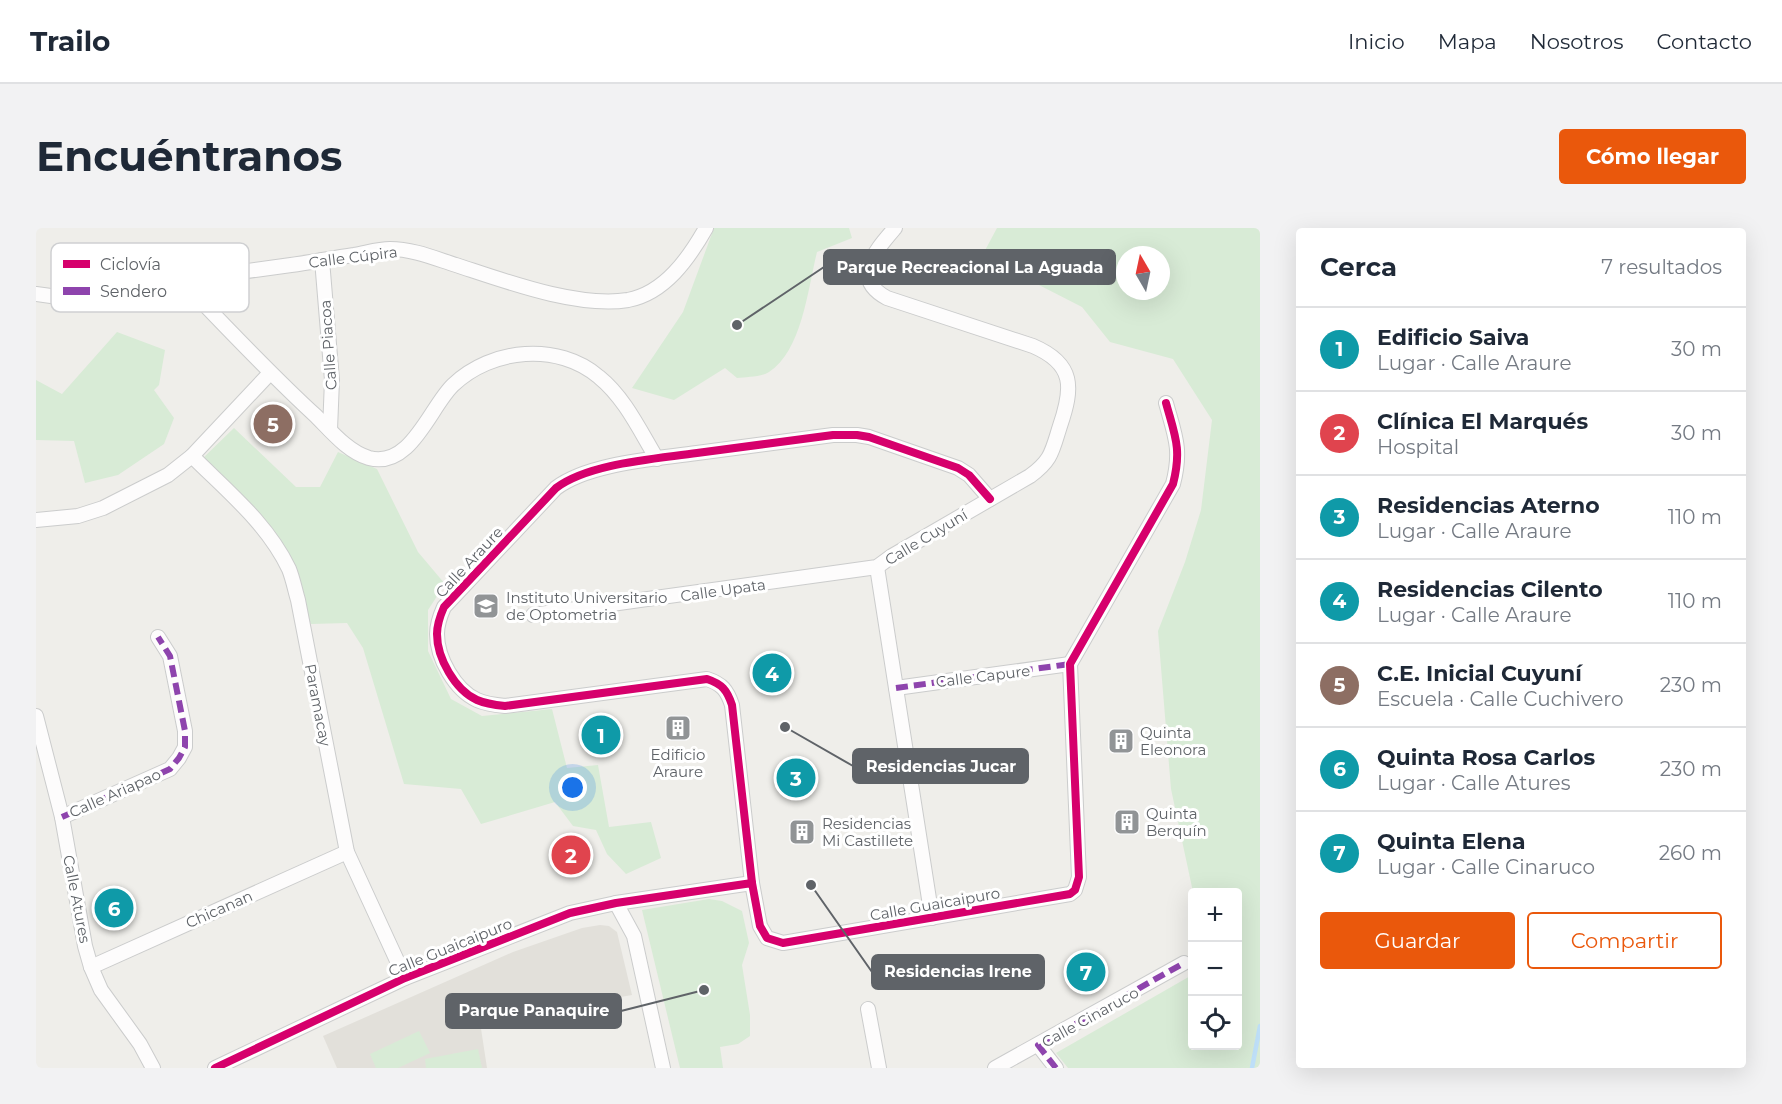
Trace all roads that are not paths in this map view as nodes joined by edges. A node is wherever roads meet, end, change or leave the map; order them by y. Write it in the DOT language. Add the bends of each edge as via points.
graph roads {
  1 [pos="706,228"];
  2 [pos="895,228"];
  3 [pos="322,260"];
  4 [pos="249,270"];
  5 [pos="36,294"];
  6 [pos="51,296"];
  7 [pos="212,312"];
  8 [pos="270,373"];
  9 [pos="1166,403"];
  10 [pos="330,430"];
  11 [pos="192,456"];
  12 [pos="657,459"];
  13 [pos="990,499"];
  14 [pos="36,520"];
  15 [pos="877,567"];
  16 [pos="533,615"];
  17 [pos="158,637"];
  18 [pos="1070,664"];
  19 [pos="896,688"];
  20 [pos="36,716"];
  21 [pos="62,817"];
  22 [pos="346,852"];
  23 [pos="752,883"];
  24 [pos="616,903"];
  25 [pos="932,918"];
  26 [pos="1184,963"];
  27 [pos="91,967"];
  28 [pos="405,978"];
  29 [pos="868,1009"];
  30 [pos="1038,1046"];
  31 [pos="153,1068"];
  32 [pos="215,1068"];
  33 [pos="663,1068"];
  34 [pos="879,1068"];
  35 [pos="995,1068"];
  36 [pos="1056,1068"];
  1 -- 3 [label="street, Calle Cúpira" via="681,266 660,285 628,300 563,296 413,251 388,249"];
  2 -- 13 [label="street, Calle Cuyuní" via="870,261 869,280 873,289 1043,351 1053,356 1064,370 1069,400 1050,459 1030,477"];
  3 -- 4 [label="street, Calle Cúpira"];
  3 -- 10 [label="street, Calle Piacoa" via="332,380"];
  5 -- 6 [label="street, Calle Cúpira"];
  7 -- 8 [label="street"];
  8 -- 10 [label="street"];
  8 -- 11 [label="street"];
  9 -- 18 [label="street" via="1178,449 1173,484"];
  10 -- 12 [label="street" via="351,449 369,458 396,454 409,446 442,398 468,374 498,358 541,354 567,359 600,378 628,411"];
  11 -- 14 [label="street" via="168,475 103,508 78,516"];
  11 -- 22 [label="street, Paramacay" via="256,519 290,570"];
  12 -- 13 [label="street, Calle Araure" via="857,435 958,468"];
  12 -- 23 [label="street, Calle Araure" via="580,474 556,488 444,607 438,621 440,651 462,688 475,699 505,706 707,679 719,684 728,692 732,705"];
  13 -- 15 [label="street, Calle Cuyuní"];
  15 -- 16 [label="street, Calle Upata"];
  15 -- 19 [label="street, Calle Cuyuní"];
  17 -- 21 [label="street, Calle Ariapao" via="170,656 185,731 185,747 179,759 170,769"];
  18 -- 19 [label="street, Calle Capure"];
  18 -- 25 [label="street, Calle Guaicaipuro" via="1078,884 1070,894"];
  19 -- 25 [label="street, Calle Cuyuní"];
  20 -- 21 [label="street, Calle Atures"];
  21 -- 27 [label="street, Calle Atures"];
  22 -- 27 [label="street, Chicanan"];
  22 -- 28 [label="street, Paramacay"];
  23 -- 24 [label="street, Calle Guaicaipuro"];
  23 -- 25 [label="street, Calle Guaicaipuro" via="760,926 767,938 783,943"];
  24 -- 28 [label="street, Calle Guaicaipuro" via="570,913"];
  24 -- 33 [label="street" via="634,936"];
  26 -- 30 [label="street, Calle Cinaruco"];
  27 -- 31 [label="street, Calle Atures" via="101,990"];
  28 -- 32 [label="street, Calle Guaicaipuro"];
  29 -- 34 [label="street"];
  30 -- 35 [label="street, Calle Cinaruco"];
  30 -- 36 [label="street"];
}
